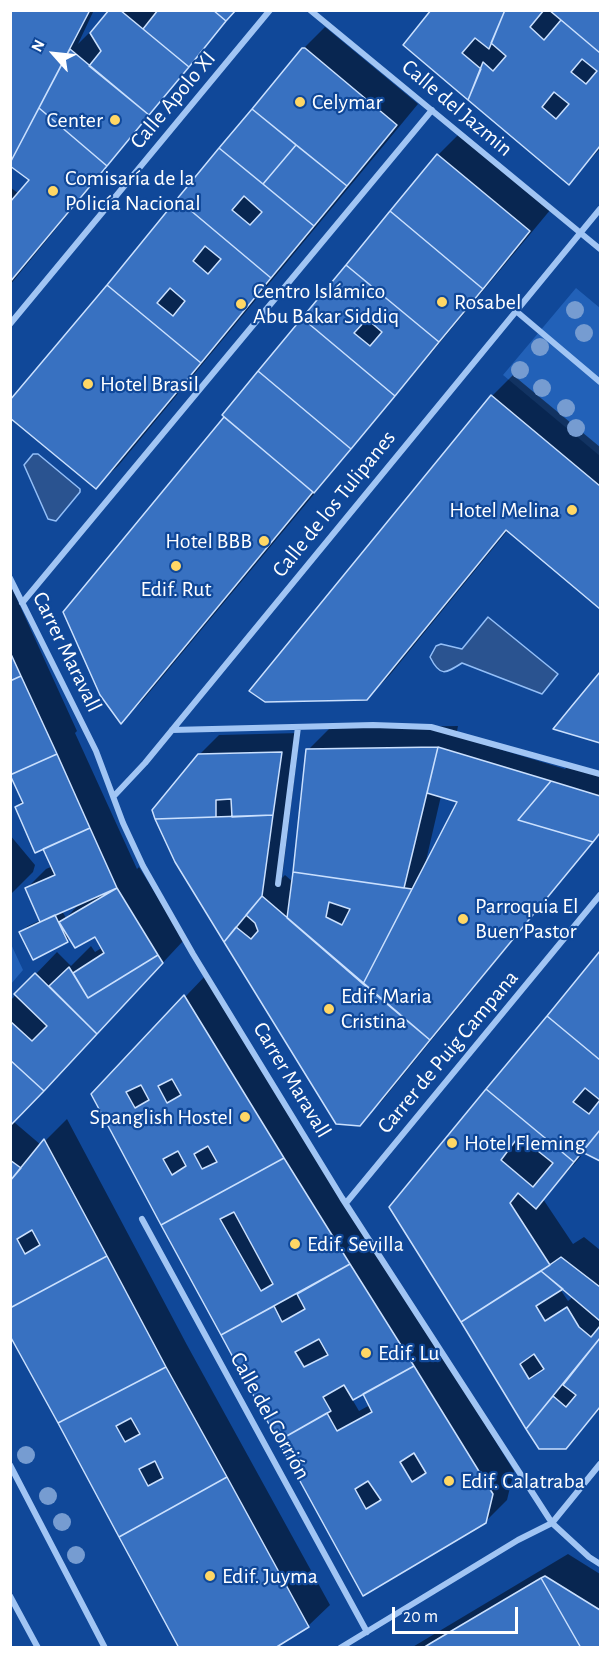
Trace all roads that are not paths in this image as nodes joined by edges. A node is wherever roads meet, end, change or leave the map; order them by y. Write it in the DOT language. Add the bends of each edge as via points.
graph roads {
  1 [pos="270,10"];
  2 [pos="310,10"];
  3 [pos="432,110"];
  4 [pos="600,209"];
  5 [pos="581,233"];
  6 [pos="600,249"];
  7 [pos="516,311"];
  8 [pos="10,324"];
  9 [pos="600,382"];
  10 [pos="10,578"];
  11 [pos="22,603"];
  12 [pos="297,727"];
  13 [pos="172,730"];
  14 [pos="600,774"];
  15 [pos="114,796"];
  16 [pos="278,884"];
  17 [pos="600,895"];
  18 [pos="346,1203"];
  19 [pos="142,1219"];
  20 [pos="600,1464"];
  21 [pos="10,1465"];
  22 [pos="552,1523"];
  23 [pos="600,1564"];
  24 [pos="10,1596"];
  25 [pos="367,1632"];
  26 [pos="38,1647"];
  27 [pos="105,1647"];
  28 [pos="340,1647"];
  1 -- 8 [label="street, Calle Apolo XI"];
  2 -- 3 [label="street, Calle del Jazmin"];
  3 -- 5 [label="street, Calle del Jazmin"];
  3 -- 11 [label="street"];
  4 -- 5 [label="street, Calle de los Tulipanes"];
  5 -- 6 [label="street, Calle del Jazmin"];
  5 -- 7 [label="street, Calle de los Tulipanes"];
  7 -- 9 [label="street"];
  7 -- 13 [label="street, Calle de los Tulipanes"];
  10 -- 11 [label="street, Carrer Maravall"];
  11 -- 15 [label="street, Carrer Maravall" via="96,751"];
  12 -- 13 [label="street"];
  12 -- 14 [label="street" via="431,727"];
  12 -- 16 [label="street"];
  13 -- 15 [label="street, Calle de los Tulipanes"];
  15 -- 18 [label="street, Carrer Maravall" via="143,866 193,954"];
  17 -- 18 [label="street, Carrer de Puig Campana"];
  18 -- 22 [label="street, Carrer Maravall"];
  19 -- 25 [label="street, Calle del Gorrión"];
  20 -- 22 [label="street"];
  21 -- 27 [label="street"];
  22 -- 23 [label="street, Carrer Maravall"];
  22 -- 25 [label="street"];
  24 -- 26 [label="street"];
  25 -- 28 [label="street"];
}
